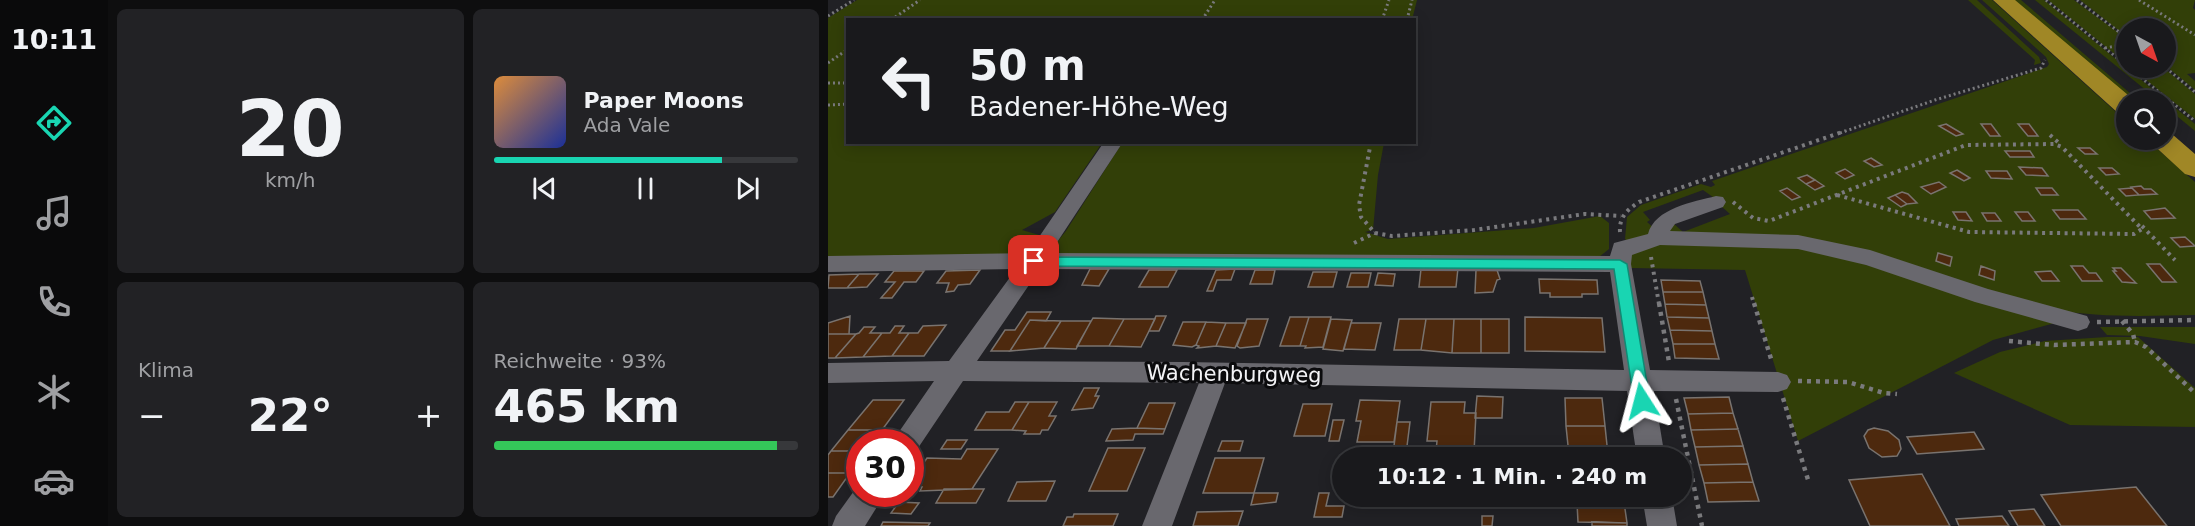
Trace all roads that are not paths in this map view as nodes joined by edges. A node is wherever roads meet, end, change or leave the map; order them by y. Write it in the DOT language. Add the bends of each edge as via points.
graph roads {
  1 [pos="2003,0"];
  2 [pos="2028,0"];
  3 [pos="2136,90"];
  4 [pos="2116,98"];
  5 [pos="2176,124"];
  6 [pos="2195,140"];
  7 [pos="1113,144"];
  8 [pos="2174,150"];
  9 [pos="2195,168"];
  10 [pos="1716,202"];
  11 [pos="1658,238"];
  12 [pos="1621,256"];
  13 [pos="1034,261"];
  14 [pos="828,264"];
  15 [pos="2078,322"];
  16 [pos="956,370"];
  17 [pos="828,374"];
  18 [pos="1215,374"];
  19 [pos="1639,382"];
  20 [pos="1778,382"];
  21 [pos="915,429"];
  22 [pos="1649,447"];
  23 [pos="861,507"];
  24 [pos="1659,507"];
  25 [pos="847,526"];
  26 [pos="1157,526"];
  27 [pos="1662,526"];
  1 -- 4 [label="highway"];
  2 -- 3 [label="highway"];
  5 -- 6 [label="highway"];
  7 -- 13 [label="street"];
  8 -- 9 [label="highway"];
  10 -- 11 [label="street" via="1668,219"];
  11 -- 12 [label="street" via="1630,248"];
  11 -- 15 [label="street" via="1798,242 1833,248"];
  12 -- 13 [label="street"];
  12 -- 19 [label="street"];
  13 -- 14 [label="street"];
  13 -- 16 [label="street"];
  16 -- 17 [label="street, Wachenburgweg"];
  16 -- 18 [label="street, Wachenburgweg"];
  16 -- 21 [label="street"];
  18 -- 19 [label="street, Wachenburgweg"];
  18 -- 26 [label="street"];
  19 -- 20 [label="street, Wachenburgweg"];
  19 -- 22 [label="street"];
  23 -- 25 [label="street"];
  24 -- 27 [label="street"];
}
